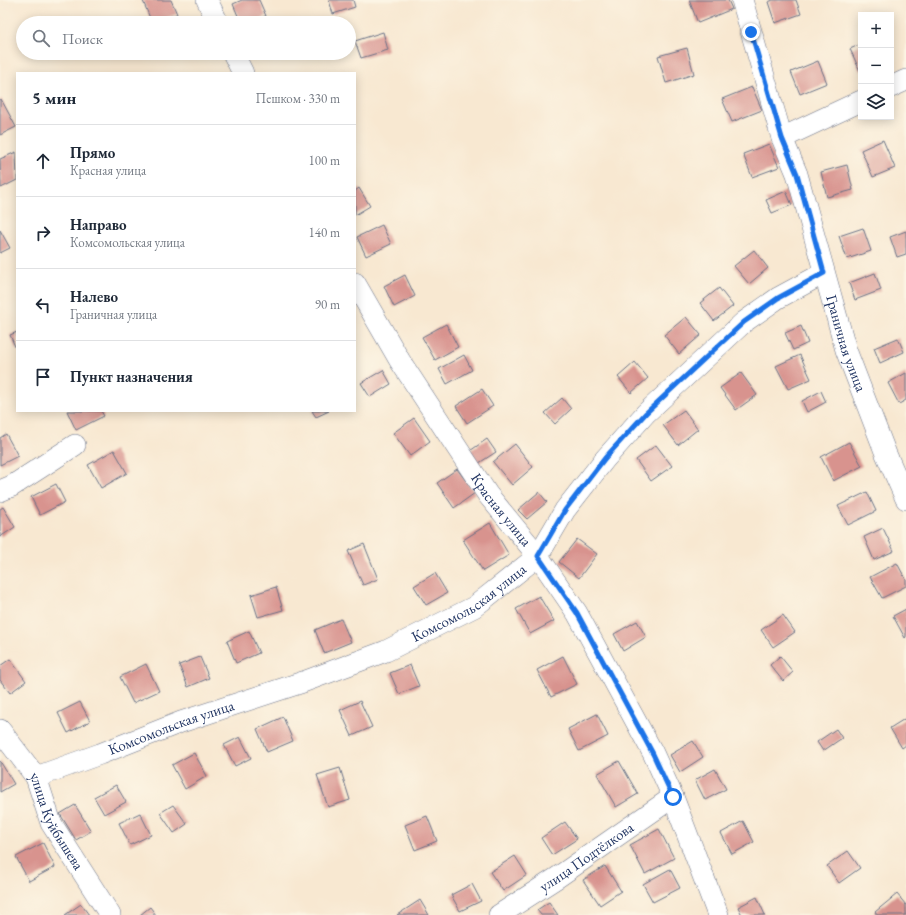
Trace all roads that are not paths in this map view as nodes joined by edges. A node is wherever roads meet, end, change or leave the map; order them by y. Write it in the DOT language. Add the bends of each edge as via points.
graph roads {
  1 [pos="207,0"];
  2 [pos="742,0"];
  3 [pos="215,16"];
  4 [pos="236,60"];
  5 [pos="242,72"];
  6 [pos="906,80"];
  7 [pos="894,86"];
  8 [pos="858,102"];
  9 [pos="782,138"];
  10 [pos="824,273"];
  11 [pos="356,285"];
  12 [pos="75,445"];
  13 [pos="0,491"];
  14 [pos="906,499"];
  15 [pos="538,556"];
  16 [pos="0,730"];
  17 [pos="36,777"];
  18 [pos="673,797"];
  19 [pos="110,915"];
  20 [pos="499,915"];
  21 [pos="718,915"];
  1 -- 3 [label="street"];
  2 -- 9 [label="street, Граничная улица"];
  4 -- 5 [label="street"];
  6 -- 7 [label="street"];
  8 -- 9 [label="street"];
  9 -- 10 [label="street, Граничная улица" via="797,174"];
  10 -- 14 [label="street, Граничная улица" via="846,350"];
  10 -- 15 [label="street, Комсомольская улица" via="778,298 744,322 646,413 605,458 565,510"];
  11 -- 15 [label="street, Красная улица" via="400,361 488,496"];
  12 -- 13 [label="street" via="12,486"];
  15 -- 17 [label="street, Комсомольская улица" via="474,608 386,650 303,682 181,722"];
  15 -- 18 [label="street, Красная улица" via="577,613 653,754"];
  16 -- 17 [label="street, улица Куйбышева"];
  17 -- 19 [label="street, улица Куйбышева" via="51,823"];
  18 -- 20 [label="street, улица Подтёлкова"];
  18 -- 21 [label="street, Красная улица"];
}
